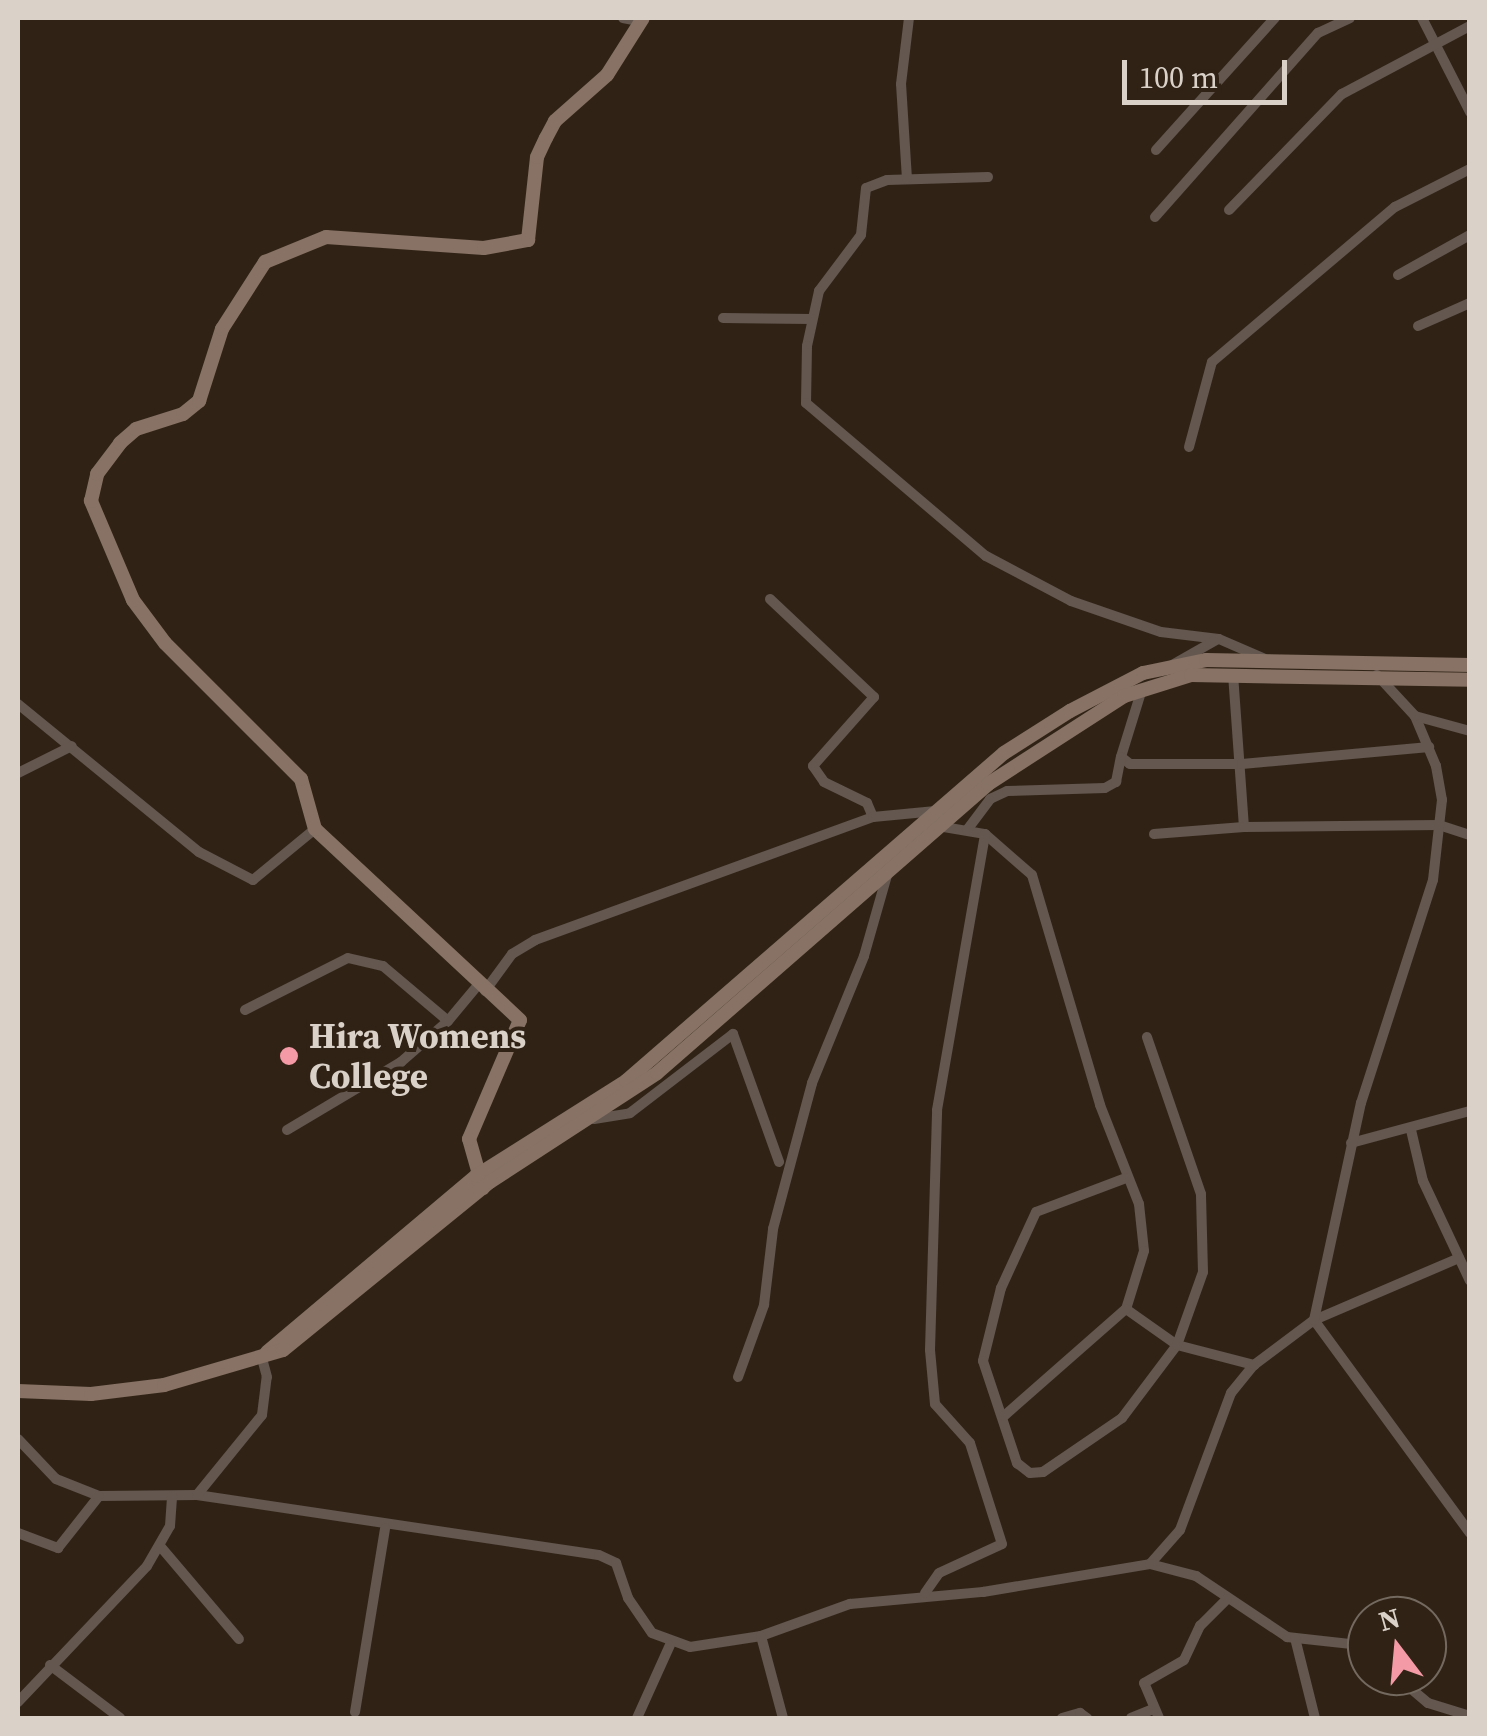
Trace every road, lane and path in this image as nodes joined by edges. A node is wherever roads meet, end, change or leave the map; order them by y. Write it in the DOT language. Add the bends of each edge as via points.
graph roads {
  1 [pos="623,18"];
  2 [pos="909,18"];
  3 [pos="1275,18"];
  4 [pos="1350,18"];
  5 [pos="1422,18"];
  6 [pos="641,20"];
  7 [pos="1470,26"];
  8 [pos="1434,41"];
  9 [pos="1470,112"];
  10 [pos="1156,150"];
  11 [pos="1470,169"];
  12 [pos="988,177"];
  13 [pos="907,180"];
  14 [pos="1230,210"];
  15 [pos="1155,217"];
  16 [pos="1470,235"];
  17 [pos="1398,274"];
  18 [pos="1470,302"];
  19 [pos="722,318"];
  20 [pos="812,319"];
  21 [pos="1418,326"];
  22 [pos="1188,447"];
  23 [pos="770,599"];
  24 [pos="1218,639"];
  25 [pos="1278,664"];
  26 [pos="1172,665"];
  27 [pos="1470,666"];
  28 [pos="1376,671"];
  29 [pos="1324,672"];
  30 [pos="1233,674"];
  31 [pos="1470,680"];
  32 [pos="1142,689"];
  33 [pos="18,704"];
  34 [pos="1416,716"];
  35 [pos="1470,731"];
  36 [pos="72,746"];
  37 [pos="1429,747"];
  38 [pos="1120,757"];
  39 [pos="1242,764"];
  40 [pos="18,773"];
  41 [pos="872,817"];
  42 [pos="937,818"];
  43 [pos="1439,825"];
  44 [pos="1244,826"];
  45 [pos="315,829"];
  46 [pos="966,830"];
  47 [pos="985,834"];
  48 [pos="1154,834"];
  49 [pos="1470,834"];
  50 [pos="905,846"];
  51 [pos="888,871"];
  52 [pos="481,988"];
  53 [pos="245,1010"];
  54 [pos="448,1021"];
  55 [pos="1147,1037"];
  56 [pos="1470,1111"];
  57 [pos="594,1119"];
  58 [pos="287,1130"];
  59 [pos="1410,1130"];
  60 [pos="1351,1143"];
  61 [pos="778,1162"];
  62 [pos="1126,1178"];
  63 [pos="480,1182"];
  64 [pos="1460,1258"];
  65 [pos="1470,1282"];
  66 [pos="1126,1310"];
  67 [pos="1314,1320"];
  68 [pos="1176,1345"];
  69 [pos="264,1354"];
  70 [pos="1254,1366"];
  71 [pos="738,1377"];
  72 [pos="18,1391"];
  73 [pos="1004,1416"];
  74 [pos="18,1439"];
  75 [pos="197,1495"];
  76 [pos="100,1496"];
  77 [pos="172,1496"];
  78 [pos="385,1528"];
  79 [pos="18,1533"];
  80 [pos="1470,1533"];
  81 [pos="160,1546"];
  82 [pos="1150,1564"];
  83 [pos="926,1593"];
  84 [pos="1227,1599"];
  85 [pos="761,1636"];
  86 [pos="1295,1638"];
  87 [pos="240,1639"];
  88 [pos="1347,1644"];
  89 [pos="670,1645"];
  90 [pos="50,1665"];
  91 [pos="1420,1696"];
  92 [pos="18,1702"];
  93 [pos="355,1712"];
  94 [pos="1156,1714"];
  95 [pos="1470,1716"];
  96 [pos="120,1718"];
  97 [pos="637,1718"];
  98 [pos="783,1718"];
  99 [pos="1062,1718"];
  100 [pos="1087,1718"];
  101 [pos="1131,1718"];
  102 [pos="1315,1718"];
  1 -- 6 [label="street"];
  2 -- 13 [label="street" via="900,84"];
  3 -- 10 [label="street"];
  4 -- 15 [label="street" via="1318,34"];
  5 -- 8 [label="street"];
  6 -- 45 [label="main road" via="607,76 555,121 546,138 537,157 528,240 484,248 326,237 278,254 265,262 229,316 199,401 183,414 136,429 96,474 91,501 98,530 133,600 165,643 301,779"];
  7 -- 8 [label="street"];
  8 -- 9 [label="street"];
  8 -- 14 [label="street" via="1342,94"];
  11 -- 22 [label="street" via="1395,207 1212,362"];
  12 -- 13 [label="street"];
  13 -- 20 [label="street" via="866,188 860,234 819,291"];
  16 -- 17 [label="street"];
  18 -- 21 [label="street"];
  19 -- 20 [label="street"];
  20 -- 24 [label="street" via="804,390 810,410 986,556 1071,602 1143,627"];
  23 -- 41 [label="street" via="874,697 813,766 824,782 867,803"];
  24 -- 25 [label="street"];
  24 -- 26 [label="street"];
  25 -- 26 [label="main road"];
  25 -- 29 [label="main road"];
  26 -- 42 [label="main road" via="1070,710 1004,753"];
  27 -- 28 [label="main road"];
  28 -- 29 [label="main road"];
  28 -- 31 [label="main road"];
  28 -- 34 [label="street"];
  29 -- 30 [label="main road"];
  30 -- 32 [label="main road" via="1191,675"];
  30 -- 39 [label="street"];
  32 -- 38 [label="street"];
  32 -- 42 [label="main road" via="1038,746"];
  33 -- 36 [label="street"];
  34 -- 35 [label="street"];
  34 -- 37 [label="street"];
  36 -- 40 [label="street"];
  36 -- 45 [label="street" via="199,852 253,880"];
  37 -- 39 [label="street"];
  37 -- 43 [label="street" via="1442,800"];
  38 -- 39 [label="street" via="1154,767"];
  38 -- 46 [label="street" via="1116,782 1106,788 1006,792 990,799"];
  39 -- 44 [label="street"];
  41 -- 42 [label="street"];
  41 -- 52 [label="street" via="535,940"];
  42 -- 46 [label="street"];
  42 -- 50 [label="main road"];
  43 -- 44 [label="street"];
  43 -- 49 [label="street"];
  43 -- 60 [label="street" via="1433,880"];
  44 -- 48 [label="street"];
  45 -- 52 [label="main road"];
  46 -- 47 [label="street"];
  47 -- 62 [label="street" via="1032,875"];
  47 -- 83 [label="street" via="937,1110 930,1350 935,1404 970,1443 1002,1544 939,1573"];
  50 -- 51 [label="main road"];
  50 -- 63 [label="main road" via="626,1080"];
  51 -- 57 [label="main road" via="684,1051"];
  51 -- 71 [label="street" via="864,956 812,1082 773,1229 764,1304"];
  52 -- 54 [label="street"];
  52 -- 63 [label="main road" via="520,1020 470,1139"];
  53 -- 54 [label="street" via="348,958 367,958"];
  54 -- 58 [label="street" via="401,1062"];
  55 -- 68 [label="street" via="1201,1194 1206,1232 1203,1272"];
  56 -- 59 [label="street"];
  57 -- 61 [label="street" via="630,1113 733,1034"];
  57 -- 63 [label="main road"];
  59 -- 60 [label="street"];
  59 -- 64 [label="street" via="1423,1181"];
  60 -- 67 [label="street"];
  62 -- 66 [label="street" via="1139,1204 1144,1251"];
  62 -- 73 [label="street" via="1036,1212 987,1332 983,1361"];
  63 -- 69 [label="main road" via="323,1322 283,1350"];
  64 -- 65 [label="street"];
  64 -- 67 [label="street"];
  66 -- 68 [label="street"];
  66 -- 73 [label="street"];
  67 -- 70 [label="street"];
  67 -- 80 [label="street"];
  68 -- 70 [label="street"];
  68 -- 73 [label="street" via="1122,1418 1043,1472 1030,1474 1017,1463"];
  69 -- 72 [label="main road" via="164,1385 91,1394"];
  69 -- 75 [label="street" via="262,1415"];
  70 -- 82 [label="street" via="1231,1394 1180,1530"];
  74 -- 76 [label="street" via="56,1478"];
  75 -- 77 [label="street"];
  75 -- 78 [label="street"];
  76 -- 77 [label="street"];
  76 -- 79 [label="street" via="58,1548"];
  77 -- 81 [label="street" via="170,1526"];
  78 -- 89 [label="street" via="599,1555 616,1563 628,1598 652,1633"];
  78 -- 93 [label="street"];
  81 -- 87 [label="street"];
  81 -- 90 [label="street"];
  82 -- 83 [label="street" via="983,1592"];
  82 -- 84 [label="street" via="1196,1576"];
  83 -- 85 [label="street" via="850,1604"];
  84 -- 86 [label="street"];
  84 -- 94 [label="street" via="1200,1626 1184,1660 1144,1683"];
  85 -- 89 [label="street"];
  85 -- 98 [label="street"];
  86 -- 88 [label="street"];
  86 -- 102 [label="street"];
  89 -- 97 [label="street"];
  90 -- 92 [label="street"];
  90 -- 96 [label="street"];
  91 -- 95 [label="street"];
  94 -- 101 [label="street"];
  99 -- 100 [label="street"];
}
